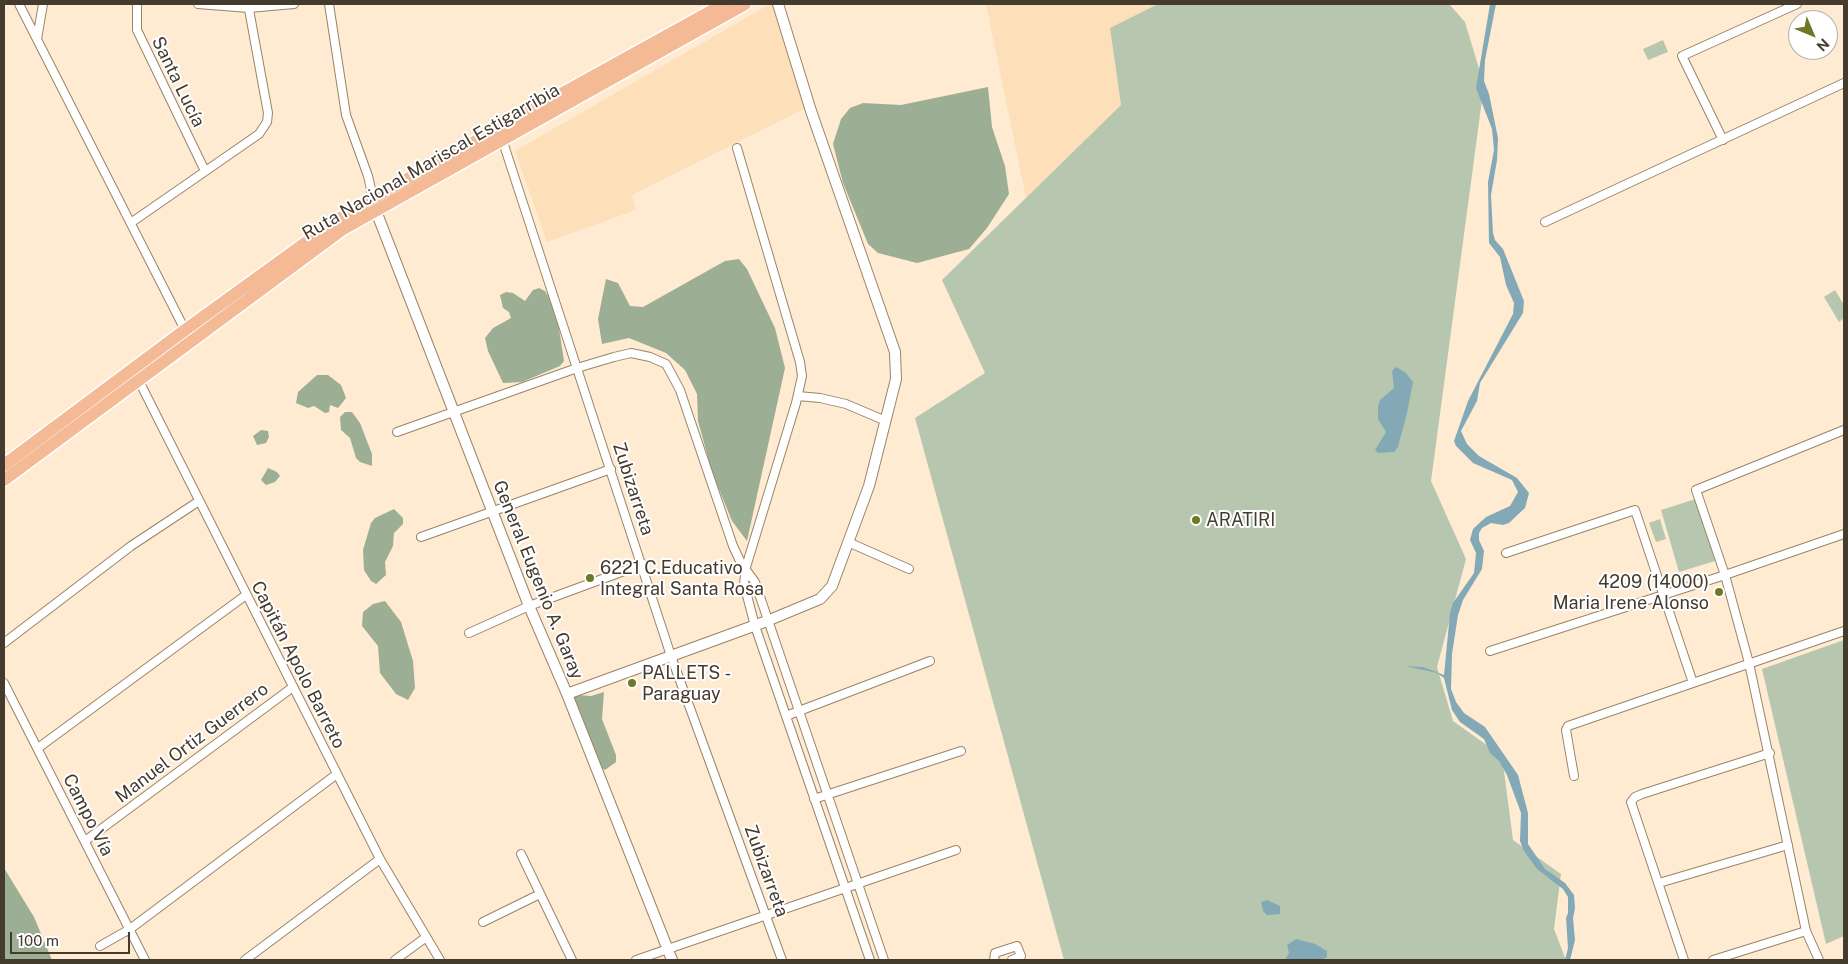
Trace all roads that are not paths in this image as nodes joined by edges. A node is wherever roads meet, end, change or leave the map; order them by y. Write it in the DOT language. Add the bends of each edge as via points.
graph roads {
  1 [pos="19,4"];
  2 [pos="43,4"];
  3 [pos="137,4"];
  4 [pos="198,4"];
  5 [pos="294,4"];
  6 [pos="329,4"];
  7 [pos="724,4"];
  8 [pos="745,4"];
  9 [pos="778,4"];
  10 [pos="1797,4"];
  11 [pos="248,6"];
  12 [pos="37,39"];
  13 [pos="1844,83"];
  14 [pos="502,139"];
  15 [pos="1723,140"];
  16 [pos="737,148"];
  17 [pos="205,171"];
  18 [pos="373,198"];
  19 [pos="376,211"];
  20 [pos="132,222"];
  21 [pos="1545,222"];
  22 [pos="185,330"];
  23 [pos="577,368"];
  24 [pos="138,379"];
  25 [pos="798,396"];
  26 [pos="454,412"];
  27 [pos="886,421"];
  28 [pos="1844,430"];
  29 [pos="397,432"];
  30 [pos="4,465"];
  31 [pos="611,469"];
  32 [pos="4,480"];
  33 [pos="199,501"];
  34 [pos="492,512"];
  35 [pos="1844,534"];
  36 [pos="421,537"];
  37 [pos="848,542"];
  38 [pos="1506,553"];
  39 [pos="643,564"];
  40 [pos="746,567"];
  41 [pos="909,568"];
  42 [pos="1725,575"];
  43 [pos="246,595"];
  44 [pos="1664,595"];
  45 [pos="529,606"];
  46 [pos="768,621"];
  47 [pos="755,626"];
  48 [pos="1844,631"];
  49 [pos="469,632"];
  50 [pos="4,643"];
  51 [pos="1490,652"];
  52 [pos="671,656"];
  53 [pos="930,661"];
  54 [pos="1750,663"];
  55 [pos="1693,682"];
  56 [pos="4,683"];
  57 [pos="293,687"];
  58 [pos="567,694"];
  59 [pos="798,712"];
  60 [pos="786,716"];
  61 [pos="38,748"];
  62 [pos="961,751"];
  63 [pos="1770,753"];
  64 [pos="337,774"];
  65 [pos="1574,776"];
  66 [pos="828,795"];
  67 [pos="814,800"];
  68 [pos="85,841"];
  69 [pos="1788,845"];
  70 [pos="956,850"];
  71 [pos="521,854"];
  72 [pos="380,859"];
  73 [pos="1659,882"];
  74 [pos="857,883"];
  75 [pos="844,888"];
  76 [pos="540,894"];
  77 [pos="767,917"];
  78 [pos="483,922"];
  79 [pos="130,929"];
  80 [pos="1806,931"];
  81 [pos="426,938"];
  82 [pos="100,946"];
  83 [pos="667,949"];
  84 [pos="145,960"];
  85 [pos="245,960"];
  86 [pos="395,960"];
  87 [pos="440,960"];
  88 [pos="572,960"];
  89 [pos="636,960"];
  90 [pos="672,960"];
  91 [pos="782,960"];
  92 [pos="870,960"];
  93 [pos="884,960"];
  94 [pos="994,960"];
  95 [pos="1012,960"];
  96 [pos="1684,960"];
  97 [pos="1714,960"];
  98 [pos="1819,960"];
  1 -- 12 [label="street"];
  2 -- 12 [label="street"];
  3 -- 17 [label="street, Santa Lucía" via="137,30"];
  4 -- 11 [label="street"];
  5 -- 11 [label="street"];
  6 -- 18 [label="street" via="346,115"];
  7 -- 18 [label="highway, Ruta Nacional Mariscal Estigarribia"];
  8 -- 14 [label="highway, Ruta Nacional Mariscal Estigarribia"];
  9 -- 27 [label="street" via="811,111 895,352 896,379"];
  10 -- 15 [label="street" via="1682,56"];
  11 -- 17 [label="street" via="267,122 259,134"];
  12 -- 20 [label="street"];
  13 -- 15 [label="street"];
  14 -- 19 [label="highway, Ruta Nacional Mariscal Estigarribia"];
  14 -- 23 [label="street, Zubizarreta"];
  15 -- 21 [label="street"];
  16 -- 25 [label="street" via="800,362 802,376"];
  17 -- 20 [label="street"];
  18 -- 22 [label="highway, Ruta Nacional Mariscal Estigarribia" via="300,245"];
  19 -- 24 [label="highway, Ruta Nacional Mariscal Estigarribia" via="309,253"];
  19 -- 26 [label="street, General Eugenio A. Garay"];
  20 -- 22 [label="street"];
  22 -- 30 [label="highway, Ruta Nacional Mariscal Estigarribia"];
  23 -- 26 [label="street"];
  23 -- 31 [label="street, Zubizarreta"];
  23 -- 40 [label="street" via="631,353 666,364 680,390 733,546"];
  24 -- 32 [label="highway, Ruta Nacional Mariscal Estigarribia"];
  24 -- 33 [label="street, Capitán Apolo Barreto"];
  25 -- 27 [label="street" via="846,404"];
  25 -- 40 [label="street"];
  26 -- 29 [label="street"];
  26 -- 34 [label="street, General Eugenio A. Garay"];
  27 -- 37 [label="street" via="869,486"];
  28 -- 42 [label="street" via="1696,490"];
  31 -- 34 [label="street"];
  31 -- 39 [label="street, Zubizarreta"];
  33 -- 43 [label="street, Capitán Apolo Barreto"];
  33 -- 50 [label="street" via="131,546"];
  34 -- 36 [label="street"];
  34 -- 45 [label="street, General Eugenio A. Garay"];
  35 -- 42 [label="street"];
  37 -- 41 [label="street"];
  37 -- 46 [label="street" via="832,586 820,599"];
  38 -- 44 [label="street" via="1636,510"];
  39 -- 45 [label="street"];
  39 -- 52 [label="street, Zubizarreta"];
  40 -- 46 [label="street" via="755,582"];
  40 -- 47 [label="street" via="744,584"];
  42 -- 44 [label="street"];
  42 -- 54 [label="street"];
  43 -- 57 [label="street, Capitán Apolo Barreto"];
  43 -- 61 [label="street"];
  44 -- 51 [label="street"];
  44 -- 55 [label="street"];
  45 -- 49 [label="street"];
  45 -- 58 [label="street, General Eugenio A. Garay"];
  46 -- 47 [label="street"];
  46 -- 59 [label="street"];
  47 -- 52 [label="street"];
  47 -- 60 [label="street"];
  48 -- 54 [label="street"];
  52 -- 58 [label="street"];
  52 -- 77 [label="street, Zubizarreta"];
  53 -- 59 [label="street"];
  54 -- 55 [label="street"];
  54 -- 63 [label="street"];
  55 -- 65 [label="street" via="1568,726"];
  56 -- 61 [label="street, Campo Vía"];
  57 -- 64 [label="street, Capitán Apolo Barreto"];
  57 -- 68 [label="street, Manuel Ortiz Guerrero"];
  58 -- 83 [label="street, General Eugenio A. Garay"];
  59 -- 60 [label="street"];
  59 -- 66 [label="street"];
  60 -- 67 [label="street"];
  61 -- 68 [label="street, Campo Vía"];
  62 -- 66 [label="street"];
  63 -- 69 [label="street"];
  63 -- 73 [label="street" via="1635,797 1631,802"];
  64 -- 72 [label="street, Capitán Apolo Barreto"];
  64 -- 79 [label="street"];
  66 -- 67 [label="street"];
  66 -- 74 [label="street"];
  67 -- 75 [label="street"];
  68 -- 79 [label="street, Campo Vía"];
  69 -- 73 [label="street"];
  69 -- 80 [label="street"];
  70 -- 74 [label="street"];
  71 -- 76 [label="street"];
  72 -- 81 [label="street, Capitán Apolo Barreto"];
  72 -- 85 [label="street"];
  73 -- 96 [label="street"];
  74 -- 75 [label="street"];
  74 -- 93 [label="street"];
  75 -- 77 [label="street"];
  75 -- 92 [label="street"];
  76 -- 78 [label="street"];
  76 -- 88 [label="street"];
  77 -- 83 [label="street"];
  77 -- 91 [label="street, Zubizarreta"];
  79 -- 82 [label="street"];
  79 -- 84 [label="street, Campo Vía"];
  80 -- 97 [label="street"];
  80 -- 98 [label="street"];
  81 -- 86 [label="street"];
  81 -- 87 [label="street, Capitán Apolo Barreto"];
  83 -- 89 [label="street"];
  83 -- 90 [label="street, General Eugenio A. Garay"];
  94 -- 95 [label="street" via="995,953 1018,946 1021,956"];
}
